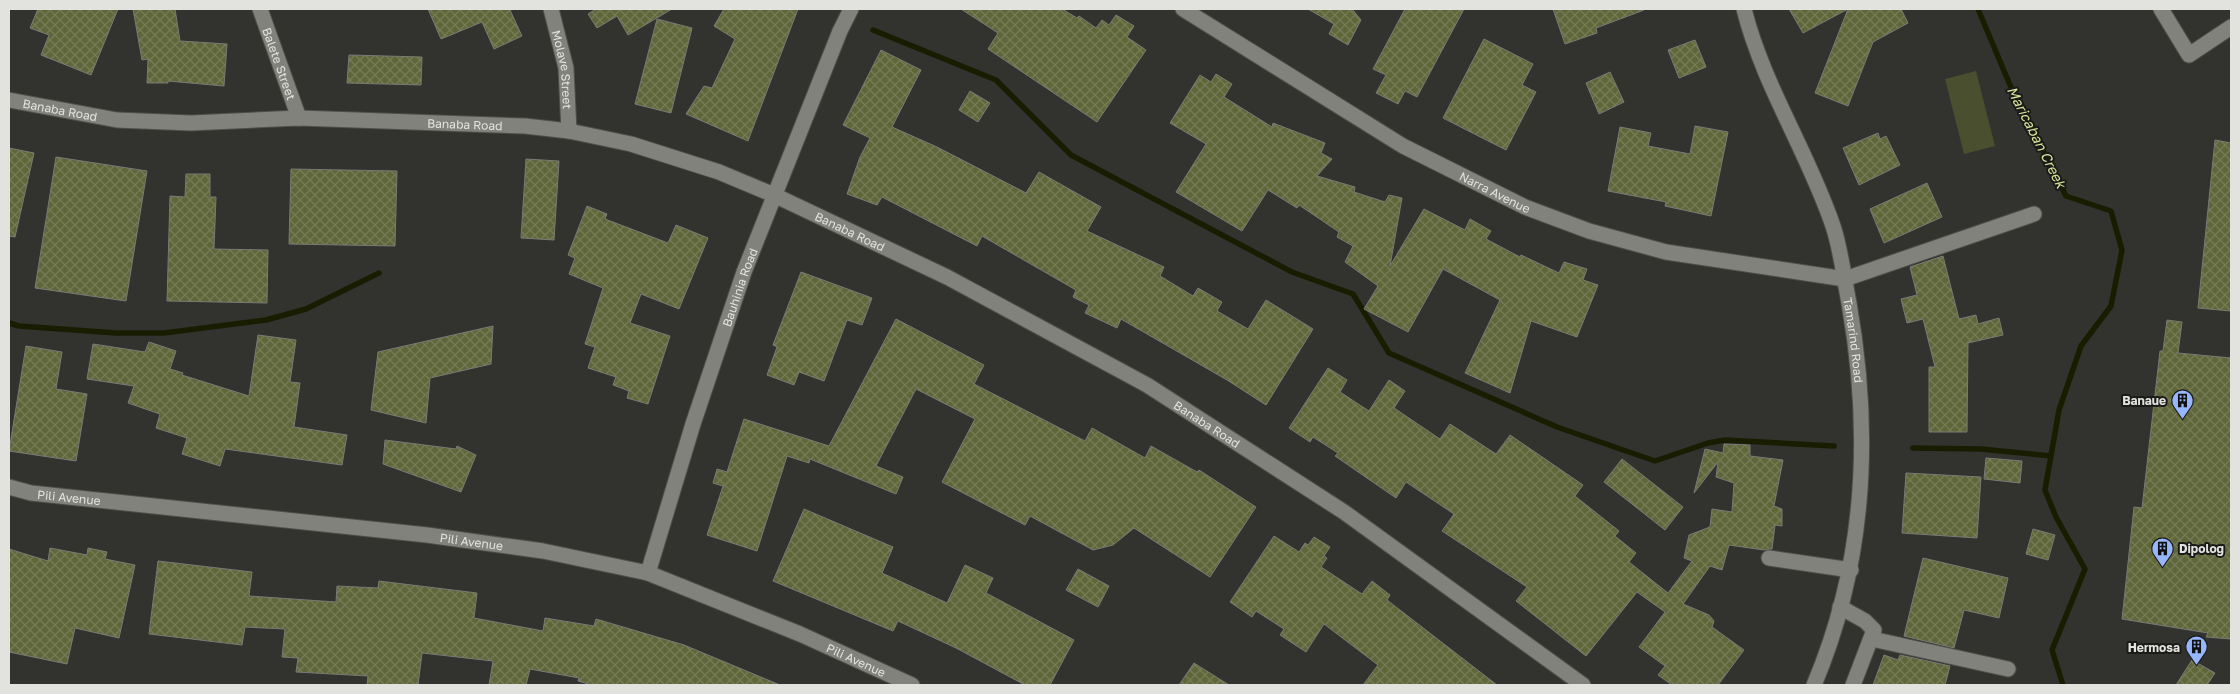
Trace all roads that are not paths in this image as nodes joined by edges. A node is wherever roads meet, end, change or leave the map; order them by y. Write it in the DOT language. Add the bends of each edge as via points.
graph roads {
  1 [pos="260,9"];
  2 [pos="551,9"];
  3 [pos="851,9"];
  4 [pos="1183,9"];
  5 [pos="1744,9"];
  6 [pos="2161,9"];
  7 [pos="2231,27"];
  8 [pos="9,100"];
  9 [pos="299,118"];
  10 [pos="569,131"];
  11 [pos="774,195"];
  12 [pos="2034,214"];
  13 [pos="1844,279"];
  14 [pos="9,487"];
  15 [pos="1769,558"];
  16 [pos="1851,570"];
  17 [pos="648,573"];
  18 [pos="1840,607"];
  19 [pos="1872,639"];
  20 [pos="2008,669"];
  21 [pos="912,685"];
  22 [pos="1583,685"];
  23 [pos="1814,685"];
  24 [pos="1853,685"];
  1 -- 9 [label="street, Balete Street"];
  2 -- 10 [label="street, Molave Street" via="566,68"];
  3 -- 11 [label="street, Bauhinia Road"];
  4 -- 13 [label="street, Narra Avenue" via="1402,146 1525,207 1590,231 1666,252"];
  5 -- 13 [label="street, Tamarind Road" via="1765,70 1833,227"];
  6 -- 7 [label="street" via="2189,55"];
  8 -- 9 [label="street, Banaba Road" via="117,120 191,123"];
  9 -- 10 [label="street, Banaba Road" via="525,126"];
  10 -- 11 [label="street, Banaba Road" via="631,144 719,172"];
  11 -- 17 [label="street, Bauhinia Road" via="744,272 693,424"];
  11 -- 22 [label="street, Banaba Road" via="947,277 1147,385 1344,512"];
  12 -- 13 [label="street"];
  13 -- 16 [label="street, Tamarind Road" via="1855,340 1862,456 1859,514"];
  14 -- 17 [label="street, Pili Avenue" via="31,493 427,535 543,551"];
  15 -- 16 [label="street"];
  16 -- 18 [label="street, Tamarind Road"];
  17 -- 21 [label="street, Pili Avenue" via="800,634"];
  18 -- 19 [label="street" via="1873,628"];
  18 -- 23 [label="street, Tamarind Road" via="1827,655"];
  19 -- 20 [label="street"];
  19 -- 24 [label="street"];
}
